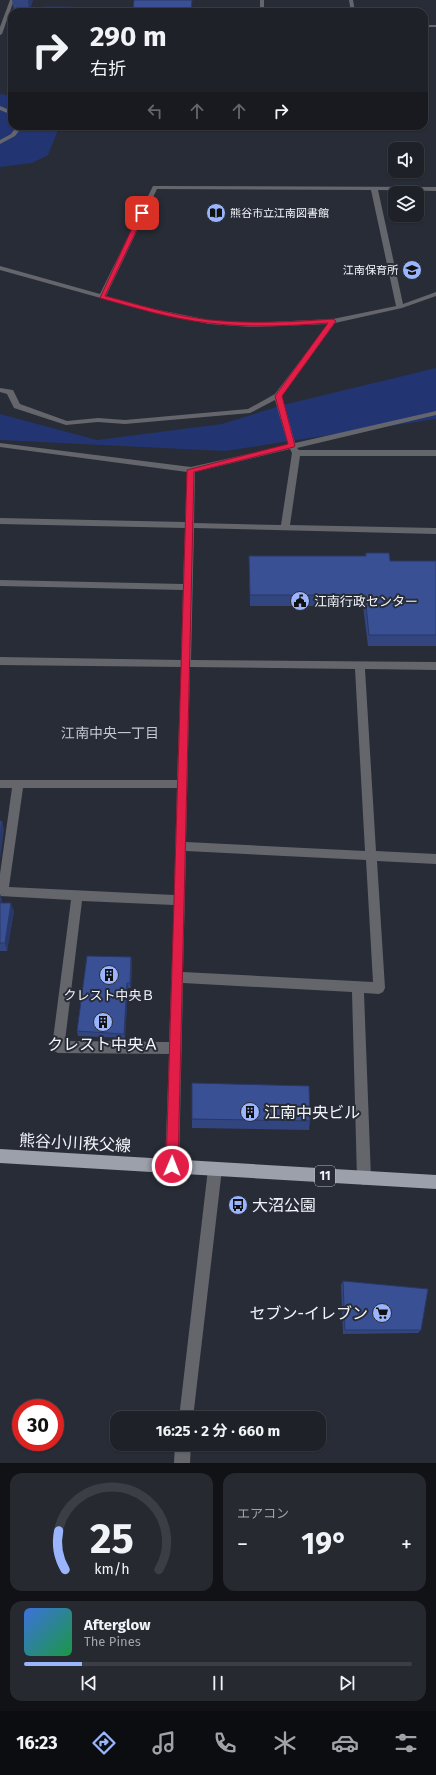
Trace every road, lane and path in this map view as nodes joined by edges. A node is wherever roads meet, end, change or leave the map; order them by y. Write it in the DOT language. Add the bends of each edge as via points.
graph roads {
  1 [pos="8,12"];
  2 [pos="4,23"];
  3 [pos="8,24"];
  4 [pos="0,34"];
  5 [pos="16,130"];
  6 [pos="0,142"];
  7 [pos="374,188"];
  8 [pos="436,189"];
  9 [pos="0,268"];
  10 [pos="436,294"];
  11 [pos="102,296"];
  12 [pos="400,307"];
  13 [pos="333,321"];
  14 [pos="0,390"];
  15 [pos="278,396"];
  16 [pos="436,413"];
  17 [pos="0,445"];
  18 [pos="294,449"];
  19 [pos="436,453"];
  20 [pos="191,470"];
  21 [pos="0,521"];
  22 [pos="188,525"];
  23 [pos="285,527"];
  24 [pos="436,531"];
  25 [pos="0,583"];
  26 [pos="186,587"];
  27 [pos="0,661"];
  28 [pos="184,663"];
  29 [pos="360,665"];
  30 [pos="436,666"];
  31 [pos="0,784"];
  32 [pos="18,784"];
  33 [pos="181,784"];
  34 [pos="180,846"];
  35 [pos="371,856"];
  36 [pos="436,859"];
  37 [pos="77,895"];
  38 [pos="179,900"];
  39 [pos="177,977"];
  40 [pos="358,986"];
  41 [pos="175,1048"];
  42 [pos="0,1156"];
  43 [pos="172,1166"];
  44 [pos="215,1169"];
  45 [pos="364,1178"];
  46 [pos="436,1182"];
  47 [pos="187,1411"];
  48 [pos="183,1451"];
  49 [pos="182,1463"];
  1 -- 2 [label="street"];
  2 -- 3 [label="street"];
  2 -- 4 [label="street"];
  5 -- 6 [label="street"];
  7 -- 8 [label="street"];
  7 -- 11 [label="street" via="155,187"];
  7 -- 12 [label="street"];
  9 -- 11 [label="street"];
  10 -- 12 [label="street"];
  11 -- 13 [label="street" via="153,311 209,322 275,325"];
  12 -- 13 [label="street"];
  13 -- 15 [label="street"];
  14 -- 15 [label="street" via="10,392 17,406 66,423 98,420 125,422 250,411"];
  15 -- 18 [label="street"];
  16 -- 18 [label="street"];
  17 -- 20 [label="street"];
  18 -- 19 [label="street"];
  18 -- 20 [label="street"];
  18 -- 23 [label="street"];
  20 -- 22 [label="street"];
  21 -- 22 [label="street"];
  22 -- 23 [label="street"];
  22 -- 26 [label="street"];
  23 -- 24 [label="street"];
  25 -- 26 [label="street"];
  26 -- 28 [label="street"];
  27 -- 28 [label="street"];
  28 -- 29 [label="street"];
  28 -- 33 [label="street"];
  29 -- 30 [label="street"];
  29 -- 35 [label="street"];
  31 -- 32 [label="street"];
  32 -- 33 [label="street"];
  32 -- 37 [label="street" via="4,892"];
  33 -- 34 [label="street"];
  34 -- 35 [label="street"];
  34 -- 38 [label="street"];
  35 -- 36 [label="street"];
  35 -- 40 [label="street" via="379,988"];
  37 -- 38 [label="street"];
  37 -- 41 [label="street" via="58,1047"];
  38 -- 39 [label="street"];
  39 -- 40 [label="street"];
  39 -- 41 [label="street"];
  40 -- 45 [label="street"];
  41 -- 43 [label="street"];
  42 -- 43 [label="main road, 熊谷小川秩父線 / 11"];
  43 -- 44 [label="main road, 熊谷小川秩父線 / 11"];
  44 -- 45 [label="main road, 熊谷小川秩父線 / 11"];
  44 -- 47 [label="street" via="196,1313"];
  45 -- 46 [label="main road, 熊谷小川秩父線 / 11"];
  48 -- 49 [label="street"];
}
